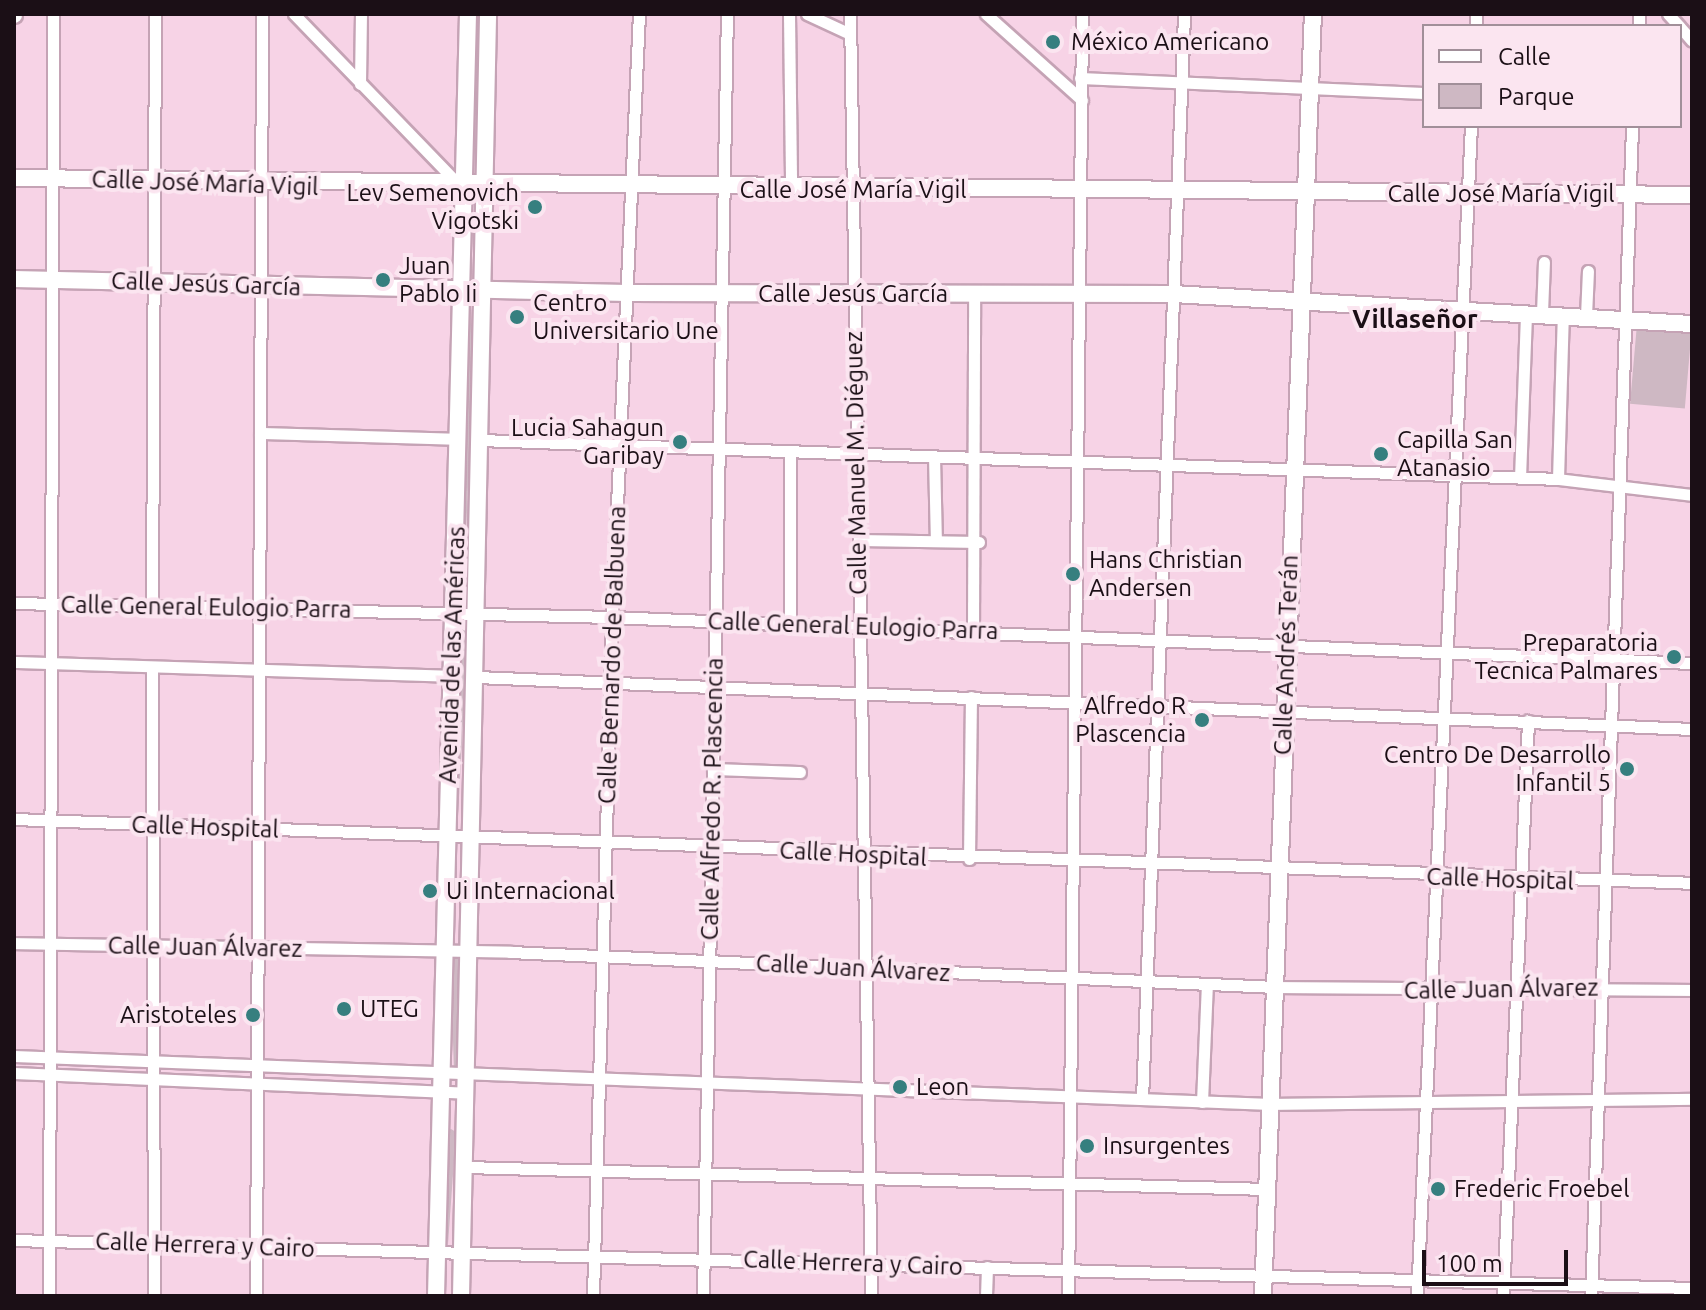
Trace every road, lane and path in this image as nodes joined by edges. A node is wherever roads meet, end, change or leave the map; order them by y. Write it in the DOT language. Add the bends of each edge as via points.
graph roads {
  1 [pos="53,14"];
  2 [pos="155,14"];
  3 [pos="262,14"];
  4 [pos="294,14"];
  5 [pos="361,14"];
  6 [pos="468,14"];
  7 [pos="639,14"];
  8 [pos="727,14"];
  9 [pos="789,14"];
  10 [pos="807,14"];
  11 [pos="850,14"];
  12 [pos="986,14"];
  13 [pos="1082,14"];
  14 [pos="1184,14"];
  15 [pos="1313,14"];
  16 [pos="490,17"];
  17 [pos="850,34"];
  18 [pos="1080,78"];
  19 [pos="1182,83"];
  20 [pos="360,84"];
  21 [pos="1310,87"];
  22 [pos="1422,93"];
  23 [pos="1082,100"];
  24 [pos="1471,128"];
  25 [pos="1632,128"];
  26 [pos="14,178"];
  27 [pos="52,179"];
  28 [pos="151,181"];
  29 [pos="261,186"];
  30 [pos="461,187"];
  31 [pos="484,187"];
  32 [pos="633,189"];
  33 [pos="725,189"];
  34 [pos="791,190"];
  35 [pos="853,190"];
  36 [pos="1081,192"];
  37 [pos="1177,193"];
  38 [pos="1304,194"];
  39 [pos="1631,194"];
  40 [pos="1466,195"];
  41 [pos="1692,195"];
  42 [pos="1544,262"];
  43 [pos="1588,271"];
  44 [pos="14,279"];
  45 [pos="52,280"];
  46 [pos="150,282"];
  47 [pos="261,285"];
  48 [pos="460,290"];
  49 [pos="482,291"];
  50 [pos="853,292"];
  51 [pos="627,293"];
  52 [pos="721,293"];
  53 [pos="1173,294"];
  54 [pos="974,295"];
  55 [pos="1078,295"];
  56 [pos="1298,299"];
  57 [pos="1459,307"];
  58 [pos="1534,312"];
  59 [pos="1563,314"];
  60 [pos="1586,316"];
  61 [pos="1627,318"];
  62 [pos="1692,324"];
  63 [pos="260,433"];
  64 [pos="457,439"];
  65 [pos="480,440"];
  66 [pos="620,443"];
  67 [pos="718,448"];
  68 [pos="790,451"];
  69 [pos="856,454"];
  70 [pos="934,456"];
  71 [pos="978,456"];
  72 [pos="1078,460"];
  73 [pos="1167,465"];
  74 [pos="1292,469"];
  75 [pos="1453,475"];
  76 [pos="1520,478"];
  77 [pos="1558,479"];
  78 [pos="1622,485"];
  79 [pos="1692,495"];
  80 [pos="859,540"];
  81 [pos="936,541"];
  82 [pos="979,542"];
  83 [pos="14,603"];
  84 [pos="51,604"];
  85 [pos="152,605"];
  86 [pos="259,606"];
  87 [pos="454,611"];
  88 [pos="477,612"];
  89 [pos="612,617"];
  90 [pos="715,621"];
  91 [pos="790,624"];
  92 [pos="860,627"];
  93 [pos="973,631"];
  94 [pos="1075,636"];
  95 [pos="1160,638"];
  96 [pos="1287,645"];
  97 [pos="1446,650"];
  98 [pos="1617,660"];
  99 [pos="14,662"];
  100 [pos="51,663"];
  101 [pos="1692,663"];
  102 [pos="152,667"];
  103 [pos="259,670"];
  104 [pos="451,676"];
  105 [pos="477,677"];
  106 [pos="610,682"];
  107 [pos="714,686"];
  108 [pos="861,692"];
  109 [pos="971,697"];
  110 [pos="1075,701"];
  111 [pos="1157,703"];
  112 [pos="1285,708"];
  113 [pos="1445,715"];
  114 [pos="1528,721"];
  115 [pos="1615,725"];
  116 [pos="1692,729"];
  117 [pos="713,769"];
  118 [pos="800,772"];
  119 [pos="14,819"];
  120 [pos="50,820"];
  121 [pos="152,824"];
  122 [pos="258,829"];
  123 [pos="447,837"];
  124 [pos="473,838"];
  125 [pos="606,844"];
  126 [pos="712,848"];
  127 [pos="864,854"];
  128 [pos="969,859"];
  129 [pos="1072,862"];
  130 [pos="1151,866"];
  131 [pos="1280,871"];
  132 [pos="1436,877"];
  133 [pos="1519,880"];
  134 [pos="1608,882"];
  135 [pos="1692,883"];
  136 [pos="14,943"];
  137 [pos="50,944"];
  138 [pos="153,946"];
  139 [pos="257,948"];
  140 [pos="444,951"];
  141 [pos="471,951"];
  142 [pos="601,956"];
  143 [pos="709,961"];
  144 [pos="866,969"];
  145 [pos="1072,977"];
  146 [pos="1146,982"];
  147 [pos="1207,984"];
  148 [pos="1275,987"];
  149 [pos="1516,988"];
  150 [pos="1604,988"];
  151 [pos="1692,990"];
  152 [pos="1432,991"];
  153 [pos="14,1056"];
  154 [pos="50,1057"];
  155 [pos="153,1062"];
  156 [pos="256,1066"];
  157 [pos="14,1073"];
  158 [pos="50,1074"];
  159 [pos="440,1074"];
  160 [pos="467,1075"];
  161 [pos="153,1079"];
  162 [pos="601,1081"];
  163 [pos="256,1084"];
  164 [pos="707,1086"];
  165 [pos="868,1091"];
  166 [pos="440,1092"];
  167 [pos="466,1093"];
  168 [pos="1070,1096"];
  169 [pos="1599,1096"];
  170 [pos="1142,1099"];
  171 [pos="1692,1099"];
  172 [pos="1202,1102"];
  173 [pos="1513,1102"];
  174 [pos="1271,1104"];
  175 [pos="1429,1107"];
  176 [pos="465,1167"];
  177 [pos="597,1170"];
  178 [pos="704,1173"];
  179 [pos="870,1178"];
  180 [pos="1070,1184"];
  181 [pos="1267,1189"];
  182 [pos="14,1240"];
  183 [pos="49,1241"];
  184 [pos="154,1243"];
  185 [pos="256,1246"];
  186 [pos="437,1251"];
  187 [pos="463,1252"];
  188 [pos="595,1256"];
  189 [pos="703,1259"];
  190 [pos="870,1263"];
  191 [pos="987,1267"];
  192 [pos="1068,1269"];
  193 [pos="1264,1274"];
  194 [pos="1418,1278"];
  195 [pos="1504,1281"];
  196 [pos="1692,1288"];
  197 [pos="1591,1290"];
  198 [pos="49,1296"];
  199 [pos="154,1296"];
  200 [pos="256,1296"];
  201 [pos="436,1296"];
  202 [pos="461,1296"];
  203 [pos="593,1296"];
  204 [pos="703,1296"];
  205 [pos="871,1296"];
  206 [pos="986,1296"];
  207 [pos="1068,1296"];
  208 [pos="1263,1296"];
  209 [pos="1417,1296"];
  210 [pos="1503,1296"];
  1 -- 27 [label="street"];
  2 -- 28 [label="street"];
  3 -- 29 [label="street"];
  4 -- 20 [label="street"];
  5 -- 20 [label="street"];
  6 -- 30 [label="street, Avenida de las Américas"];
  7 -- 32 [label="street, Calle Bernardo de Balbuena"];
  8 -- 33 [label="street, Calle Alfredo R. Plascencia"];
  9 -- 34 [label="street"];
  10 -- 17 [label="street"];
  11 -- 17 [label="street, Calle Manuel M. Diéguez"];
  12 -- 23 [label="street"];
  13 -- 18 [label="street"];
  14 -- 19 [label="street"];
  15 -- 21 [label="street, Calle Andrés Terán"];
  16 -- 31 [label="street, Avenida de las Américas"];
  17 -- 35 [label="street, Calle Manuel M. Diéguez"];
  18 -- 19 [label="street"];
  18 -- 23 [label="street"];
  19 -- 21 [label="street"];
  19 -- 37 [label="street"];
  20 -- 30 [label="street"];
  21 -- 22 [label="street"];
  21 -- 38 [label="street, Calle Andrés Terán"];
  23 -- 36 [label="street"];
  24 -- 40 [label="street"];
  25 -- 39 [label="street"];
  26 -- 27 [label="street, Calle José María Vigil"];
  27 -- 28 [label="street, Calle José María Vigil"];
  27 -- 45 [label="street"];
  28 -- 29 [label="street, Calle José María Vigil"];
  28 -- 46 [label="street"];
  29 -- 30 [label="street, Calle José María Vigil"];
  29 -- 47 [label="street"];
  30 -- 31 [label="street, Calle José María Vigil"];
  30 -- 48 [label="street, Avenida de las Américas"];
  31 -- 32 [label="street, Calle José María Vigil"];
  31 -- 49 [label="street, Avenida de las Américas"];
  32 -- 33 [label="street, Calle José María Vigil"];
  32 -- 51 [label="street, Calle Bernardo de Balbuena"];
  33 -- 34 [label="street, Calle José María Vigil"];
  33 -- 52 [label="street, Calle Alfredo R. Plascencia"];
  34 -- 35 [label="street, Calle José María Vigil"];
  35 -- 36 [label="street, Calle José María Vigil"];
  35 -- 50 [label="street, Calle Manuel M. Diéguez"];
  36 -- 37 [label="street, Calle José María Vigil"];
  36 -- 55 [label="street"];
  37 -- 38 [label="street, Calle José María Vigil"];
  37 -- 53 [label="street"];
  38 -- 40 [label="street, Calle José María Vigil"];
  38 -- 56 [label="street, Calle Andrés Terán"];
  39 -- 40 [label="street, Calle José María Vigil"];
  39 -- 41 [label="street, Calle José María Vigil"];
  39 -- 61 [label="street"];
  40 -- 57 [label="street"];
  42 -- 58 [label="street"];
  43 -- 60 [label="street"];
  44 -- 45 [label="street, Calle Jesús García"];
  45 -- 46 [label="street, Calle Jesús García"];
  45 -- 84 [label="street"];
  46 -- 47 [label="street, Calle Jesús García"];
  46 -- 85 [label="street"];
  47 -- 48 [label="street, Calle Jesús García"];
  47 -- 63 [label="street"];
  48 -- 49 [label="street, Calle Jesús García"];
  48 -- 64 [label="street, Avenida de las Américas"];
  49 -- 51 [label="street, Calle Jesús García"];
  49 -- 65 [label="street, Avenida de las Américas"];
  50 -- 52 [label="street, Calle Jesús García"];
  50 -- 54 [label="street, Calle Jesús García"];
  50 -- 69 [label="street, Calle Manuel M. Diéguez"];
  51 -- 52 [label="street, Calle Jesús García"];
  51 -- 66 [label="street, Calle Bernardo de Balbuena"];
  52 -- 67 [label="street, Calle Alfredo R. Plascencia"];
  53 -- 55 [label="street, Calle Jesús García"];
  53 -- 56 [label="street, Calle Jesús García"];
  53 -- 73 [label="street"];
  54 -- 55 [label="street, Calle Jesús García"];
  54 -- 71 [label="street"];
  55 -- 72 [label="street"];
  56 -- 57 [label="street, Calle Jesús García"];
  56 -- 74 [label="street, Calle Andrés Terán"];
  57 -- 58 [label="street, Calle Jesús García"];
  57 -- 75 [label="street"];
  58 -- 59 [label="street, Calle Jesús García"];
  58 -- 76 [label="street"];
  59 -- 60 [label="street, Calle Jesús García"];
  59 -- 77 [label="street"];
  60 -- 61 [label="street, Calle Jesús García"];
  61 -- 62 [label="street, Calle Jesús García"];
  61 -- 78 [label="street"];
  63 -- 64 [label="street"];
  63 -- 86 [label="street"];
  64 -- 87 [label="street, Avenida de las Américas"];
  65 -- 66 [label="street"];
  65 -- 88 [label="street, Avenida de las Américas"];
  66 -- 67 [label="street"];
  66 -- 89 [label="street, Calle Bernardo de Balbuena"];
  67 -- 68 [label="street"];
  67 -- 90 [label="street, Calle Alfredo R. Plascencia"];
  68 -- 69 [label="street"];
  68 -- 91 [label="street"];
  69 -- 70 [label="street"];
  69 -- 80 [label="street, Calle Manuel M. Diéguez"];
  70 -- 71 [label="street"];
  70 -- 81 [label="street"];
  71 -- 72 [label="street"];
  71 -- 82 [label="street"];
  72 -- 73 [label="street"];
  72 -- 94 [label="street"];
  73 -- 74 [label="street"];
  73 -- 95 [label="street"];
  74 -- 75 [label="street"];
  74 -- 96 [label="street, Calle Andrés Terán"];
  75 -- 76 [label="street"];
  75 -- 97 [label="street"];
  76 -- 77 [label="street"];
  77 -- 78 [label="street"];
  78 -- 79 [label="street"];
  78 -- 98 [label="street"];
  80 -- 81 [label="street"];
  80 -- 92 [label="street, Calle Manuel M. Diéguez"];
  81 -- 82 [label="street"];
  82 -- 93 [label="street"];
  83 -- 84 [label="street, Calle General Eulogio Parra"];
  84 -- 85 [label="street, Calle General Eulogio Parra"];
  84 -- 100 [label="street"];
  85 -- 86 [label="street, Calle General Eulogio Parra"];
  86 -- 87 [label="street, Calle General Eulogio Parra"];
  86 -- 103 [label="street"];
  87 -- 88 [label="street, Calle General Eulogio Parra"];
  87 -- 104 [label="street, Avenida de las Américas"];
  88 -- 89 [label="street, Calle General Eulogio Parra"];
  88 -- 105 [label="street, Avenida de las Américas"];
  89 -- 90 [label="street, Calle General Eulogio Parra"];
  89 -- 106 [label="street, Calle Bernardo de Balbuena"];
  90 -- 91 [label="street, Calle General Eulogio Parra"];
  90 -- 107 [label="street, Calle Alfredo R. Plascencia"];
  91 -- 92 [label="street, Calle General Eulogio Parra"];
  92 -- 93 [label="street, Calle General Eulogio Parra"];
  92 -- 108 [label="street, Calle Manuel M. Diéguez"];
  93 -- 94 [label="street, Calle General Eulogio Parra"];
  94 -- 95 [label="street, Calle General Eulogio Parra"];
  94 -- 110 [label="street"];
  95 -- 96 [label="street, Calle General Eulogio Parra"];
  95 -- 111 [label="street"];
  96 -- 97 [label="street, Calle General Eulogio Parra"];
  96 -- 112 [label="street, Calle Andrés Terán"];
  97 -- 98 [label="street, Calle General Eulogio Parra"];
  97 -- 113 [label="street"];
  98 -- 101 [label="street, Calle General Eulogio Parra"];
  98 -- 115 [label="street"];
  99 -- 100 [label="street"];
  100 -- 102 [label="street"];
  100 -- 120 [label="street"];
  102 -- 103 [label="street"];
  102 -- 121 [label="street"];
  103 -- 104 [label="street"];
  103 -- 122 [label="street"];
  104 -- 123 [label="street, Avenida de las Américas"];
  105 -- 106 [label="street"];
  105 -- 124 [label="street, Avenida de las Américas"];
  106 -- 107 [label="street"];
  106 -- 125 [label="street, Calle Bernardo de Balbuena"];
  107 -- 108 [label="street"];
  107 -- 117 [label="street, Calle Alfredo R. Plascencia"];
  108 -- 109 [label="street"];
  108 -- 127 [label="street, Calle Manuel M. Diéguez"];
  109 -- 110 [label="street"];
  109 -- 128 [label="street"];
  110 -- 111 [label="street"];
  110 -- 129 [label="street"];
  111 -- 112 [label="street"];
  111 -- 130 [label="street"];
  112 -- 113 [label="street"];
  112 -- 131 [label="street, Calle Andrés Terán"];
  113 -- 114 [label="street"];
  113 -- 132 [label="street"];
  114 -- 115 [label="street"];
  114 -- 133 [label="street"];
  115 -- 116 [label="street"];
  115 -- 134 [label="street"];
  117 -- 118 [label="street"];
  117 -- 126 [label="street, Calle Alfredo R. Plascencia"];
  119 -- 120 [label="street, Calle Hospital"];
  120 -- 121 [label="street, Calle Hospital"];
  120 -- 137 [label="street"];
  121 -- 122 [label="street, Calle Hospital"];
  121 -- 138 [label="street"];
  122 -- 123 [label="street, Calle Hospital"];
  122 -- 139 [label="street"];
  123 -- 124 [label="street, Calle Hospital"];
  123 -- 140 [label="street, Avenida de las Américas"];
  124 -- 125 [label="street, Calle Hospital"];
  124 -- 141 [label="street, Avenida de las Américas"];
  125 -- 126 [label="street, Calle Hospital"];
  125 -- 142 [label="street, Calle Bernardo de Balbuena"];
  126 -- 127 [label="street, Calle Hospital"];
  126 -- 143 [label="street, Calle Alfredo R. Plascencia"];
  127 -- 128 [label="street, Calle Hospital"];
  127 -- 144 [label="street, Calle Manuel M. Diéguez"];
  128 -- 129 [label="street, Calle Hospital"];
  129 -- 130 [label="street, Calle Hospital"];
  129 -- 145 [label="street"];
  130 -- 131 [label="street, Calle Hospital"];
  130 -- 146 [label="street"];
  131 -- 132 [label="street, Calle Hospital"];
  131 -- 148 [label="street, Calle Andrés Terán"];
  132 -- 133 [label="street, Calle Hospital"];
  132 -- 152 [label="street"];
  133 -- 134 [label="street, Calle Hospital"];
  133 -- 149 [label="street"];
  134 -- 135 [label="street, Calle Hospital"];
  134 -- 150 [label="street"];
  136 -- 137 [label="street, Calle Juan Álvarez"];
  137 -- 138 [label="street, Calle Juan Álvarez"];
  137 -- 154 [label="street"];
  138 -- 139 [label="street, Calle Juan Álvarez"];
  138 -- 155 [label="street"];
  139 -- 140 [label="street, Calle Juan Álvarez"];
  139 -- 156 [label="street"];
  140 -- 141 [label="street, Calle Juan Álvarez"];
  140 -- 159 [label="street, Avenida de las Américas"];
  141 -- 142 [label="street, Calle Juan Álvarez"];
  141 -- 160 [label="street, Avenida de las Américas"];
  142 -- 143 [label="street, Calle Juan Álvarez"];
  142 -- 162 [label="street, Calle Bernardo de Balbuena"];
  143 -- 144 [label="street, Calle Juan Álvarez"];
  143 -- 164 [label="street, Calle Alfredo R. Plascencia"];
  144 -- 145 [label="street, Calle Juan Álvarez"];
  144 -- 165 [label="street, Calle Manuel M. Diéguez"];
  145 -- 146 [label="street, Calle Juan Álvarez"];
  145 -- 168 [label="street"];
  146 -- 147 [label="street, Calle Juan Álvarez"];
  146 -- 170 [label="street"];
  147 -- 148 [label="street, Calle Juan Álvarez"];
  147 -- 172 [label="street"];
  148 -- 152 [label="street, Calle Juan Álvarez"];
  148 -- 174 [label="street, Calle Andrés Terán"];
  149 -- 150 [label="street, Calle Juan Álvarez"];
  149 -- 152 [label="street, Calle Juan Álvarez"];
  149 -- 173 [label="street"];
  150 -- 151 [label="street, Calle Juan Álvarez"];
  150 -- 169 [label="street"];
  152 -- 175 [label="street"];
  153 -- 154 [label="street"];
  154 -- 155 [label="street"];
  154 -- 158 [label="street"];
  155 -- 156 [label="street"];
  155 -- 161 [label="street"];
  156 -- 159 [label="street"];
  156 -- 163 [label="street"];
  157 -- 158 [label="street"];
  158 -- 161 [label="street"];
  158 -- 183 [label="street"];
  159 -- 160 [label="street"];
  159 -- 166 [label="street, Avenida de las Américas"];
  160 -- 162 [label="street"];
  160 -- 167 [label="street, Avenida de las Américas"];
  161 -- 163 [label="street"];
  161 -- 184 [label="street"];
  162 -- 164 [label="street"];
  162 -- 177 [label="street, Calle Bernardo de Balbuena"];
  163 -- 166 [label="street"];
  163 -- 185 [label="street"];
  164 -- 165 [label="street"];
  164 -- 178 [label="street, Calle Alfredo R. Plascencia"];
  165 -- 168 [label="street"];
  165 -- 179 [label="street, Calle Manuel M. Diéguez"];
  166 -- 167 [label="street"];
  166 -- 186 [label="street, Avenida de las Américas"];
  167 -- 176 [label="street, Avenida de las Américas"];
  168 -- 170 [label="street"];
  168 -- 180 [label="street"];
  169 -- 171 [label="street"];
  169 -- 173 [label="street"];
  169 -- 197 [label="street"];
  170 -- 172 [label="street"];
  172 -- 174 [label="street"];
  173 -- 175 [label="street"];
  173 -- 195 [label="street"];
  174 -- 175 [label="street"];
  174 -- 181 [label="street, Calle Andrés Terán"];
  175 -- 194 [label="street"];
  176 -- 177 [label="street"];
  176 -- 187 [label="street, Avenida de las Américas"];
  177 -- 178 [label="street"];
  177 -- 188 [label="street, Calle Bernardo de Balbuena"];
  178 -- 179 [label="street"];
  178 -- 189 [label="street, Calle Alfredo R. Plascencia"];
  179 -- 180 [label="street"];
  179 -- 190 [label="street, Calle Manuel M. Diéguez"];
  180 -- 181 [label="street"];
  180 -- 192 [label="street"];
  181 -- 193 [label="street, Calle Andrés Terán"];
  182 -- 183 [label="street, Calle Herrera y Cairo"];
  183 -- 184 [label="street, Calle Herrera y Cairo"];
  183 -- 198 [label="street"];
  184 -- 185 [label="street, Calle Herrera y Cairo"];
  184 -- 199 [label="street"];
  185 -- 186 [label="street, Calle Herrera y Cairo"];
  185 -- 200 [label="street"];
  186 -- 187 [label="street, Calle Herrera y Cairo"];
  186 -- 201 [label="street, Avenida de las Américas"];
  187 -- 188 [label="street, Calle Herrera y Cairo"];
  187 -- 202 [label="street, Avenida de las Américas"];
  188 -- 189 [label="street, Calle Herrera y Cairo"];
  188 -- 203 [label="street, Calle Bernardo de Balbuena"];
  189 -- 190 [label="street, Calle Herrera y Cairo"];
  189 -- 204 [label="street, Calle Alfredo R. Plascencia"];
  190 -- 191 [label="street, Calle Herrera y Cairo"];
  190 -- 205 [label="street, Calle Manuel M. Diéguez"];
  191 -- 192 [label="street, Calle Herrera y Cairo"];
  191 -- 206 [label="street"];
  192 -- 193 [label="street, Calle Herrera y Cairo"];
  192 -- 207 [label="street"];
  193 -- 194 [label="street, Calle Herrera y Cairo"];
  193 -- 208 [label="street, Calle Andrés Terán"];
  194 -- 195 [label="street, Calle Herrera y Cairo"];
  194 -- 209 [label="street"];
  195 -- 197 [label="street, Calle Herrera y Cairo"];
  195 -- 210 [label="street"];
  196 -- 197 [label="street, Calle Herrera y Cairo"];
}
